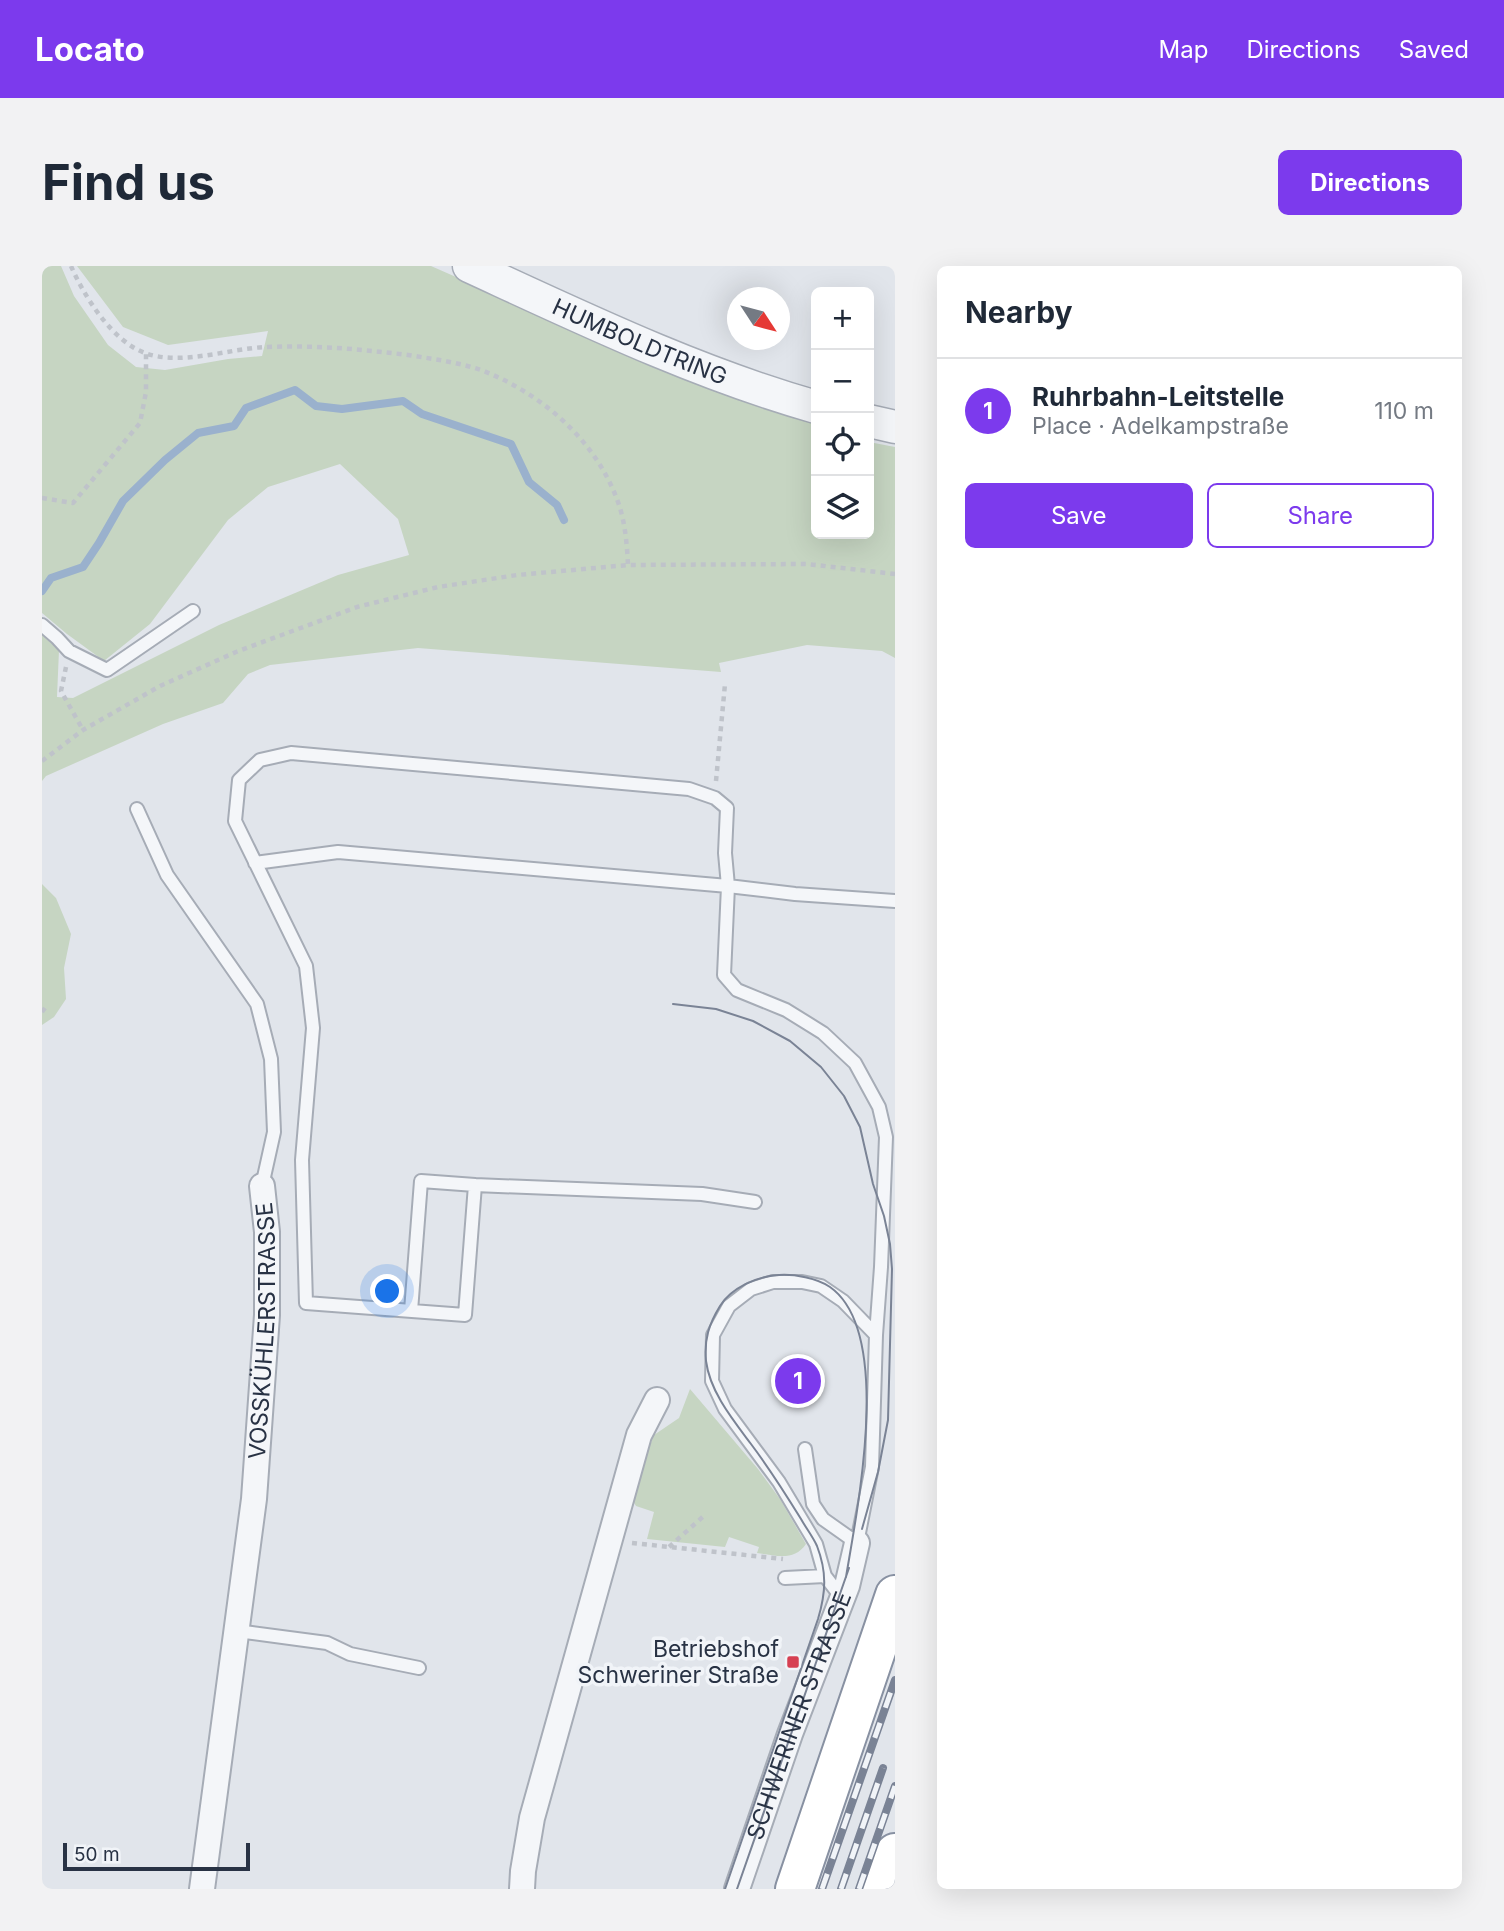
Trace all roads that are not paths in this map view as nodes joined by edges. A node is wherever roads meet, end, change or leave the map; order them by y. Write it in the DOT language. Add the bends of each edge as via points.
graph roads {
  1 [pos="468,266"];
  2 [pos="811,405"];
  3 [pos="874,422"];
  4 [pos="895,427"];
  5 [pos="193,611"];
  6 [pos="42,625"];
  7 [pos="137,809"];
  8 [pos="255,863"];
  9 [pos="728,886"];
  10 [pos="895,901"];
  11 [pos="475,1185"];
  12 [pos="262,1186"];
  13 [pos="755,1202"];
  14 [pos="411,1311"];
  15 [pos="876,1335"];
  16 [pos="657,1400"];
  17 [pos="805,1449"];
  18 [pos="857,1543"];
  19 [pos="823,1569"];
  20 [pos="785,1578"];
  21 [pos="895,1595"];
  22 [pos="842,1598"];
  23 [pos="237,1631"];
  24 [pos="419,1668"];
  25 [pos="895,1853"];
  26 [pos="202,1889"];
  27 [pos="522,1889"];
  28 [pos="737,1889"];
  29 [pos="795,1889"];
  30 [pos="882,1889"];
  1 -- 2 [label="street, HUMBOLDTRING" via="712,373"];
  3 -- 4 [label="street"];
  5 -- 6 [label="lane" via="107,670 69,652"];
  7 -- 12 [label="lane, VOSSKÜHLERSTRASSE" via="167,875 257,1004 271,1059 274,1132"];
  8 -- 9 [label="lane" via="338,852"];
  8 -- 9 [label="lane" via="235,821 239,780 260,761 290,753 689,789 715,798 727,808"];
  8 -- 14 [label="lane" via="306,966 312,1016 303,1160 306,1303"];
  9 -- 10 [label="lane"];
  9 -- 15 [label="lane" via="724,975 737,990 786,1010 823,1033 855,1063 879,1107 886,1137"];
  11 -- 13 [label="lane" via="702,1194"];
  11 -- 14 [label="lane" via="421,1181"];
  11 -- 14 [label="lane" via="465,1315"];
  12 -- 23 [label="street, VOSSKÜHLERSTRASSE" via="267,1315 254,1499"];
  15 -- 18 [label="lane" via="872,1467"];
  15 -- 19 [label="lane" via="843,1301 821,1286 802,1282 773,1282 751,1289 729,1306 713,1335 712,1381 725,1409 779,1482 816,1544"];
  16 -- 27 [label="street" via="639,1434 532,1818"];
  17 -- 18 [label="lane" via="814,1504 823,1519"];
  18 -- 22 [label="street, SCHWERINER STRASSE"];
  19 -- 20 [label="lane"];
  19 -- 22 [label="lane"];
  21 -- 29 [label="highway"];
  22 -- 28 [label="street, SCHWERINER STRASSE"];
  23 -- 24 [label="lane" via="327,1643 350,1654"];
  23 -- 26 [label="street, VOSSKÜHLERSTRASSE"];
  25 -- 30 [label="highway"];
}
